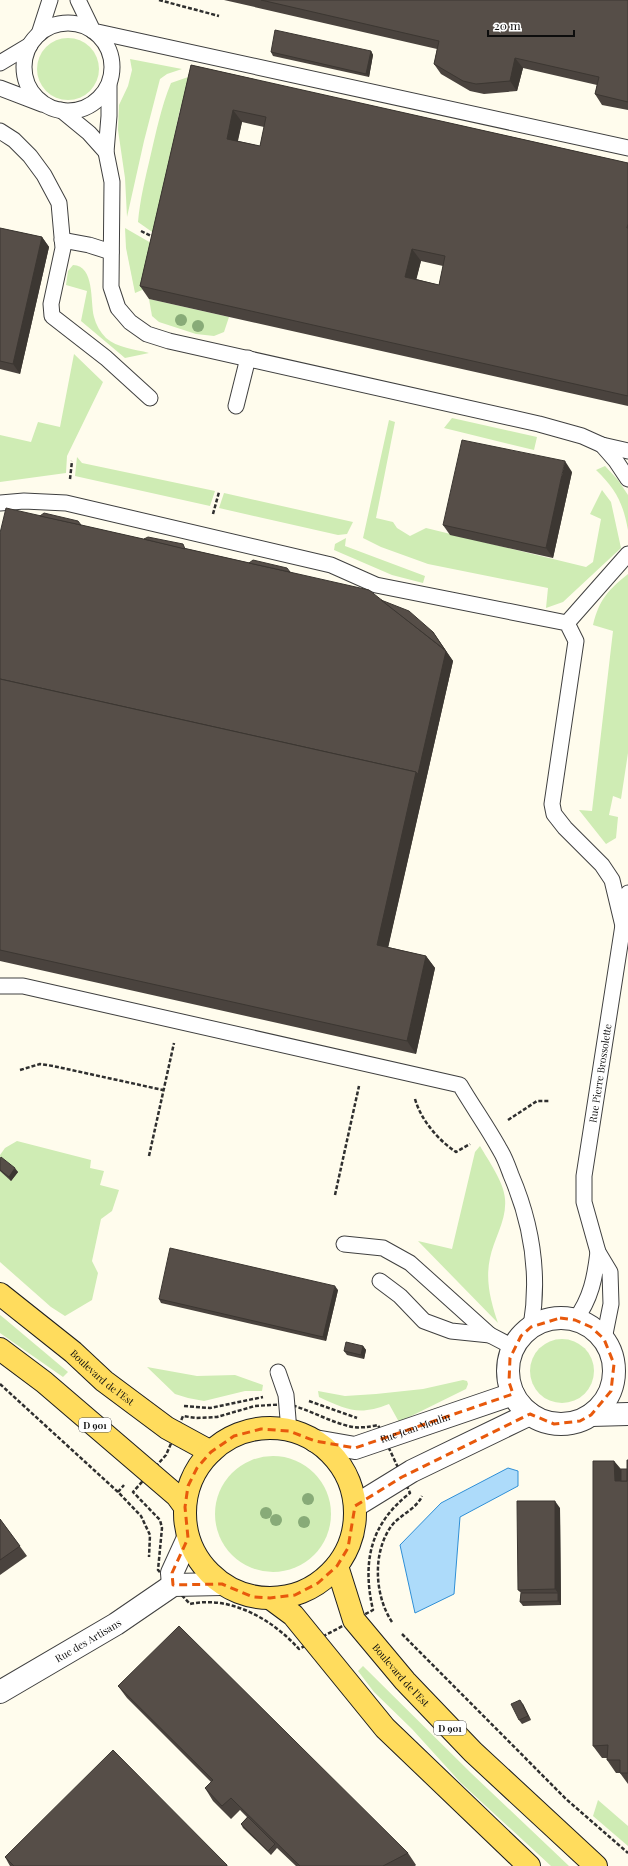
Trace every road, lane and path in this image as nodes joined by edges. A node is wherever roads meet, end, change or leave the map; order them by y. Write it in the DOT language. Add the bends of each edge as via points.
graph roads {
  1 [pos="50,0"];
  2 [pos="78,0"];
  3 [pos="160,0"];
  4 [pos="220,16"];
  5 [pos="93,31"];
  6 [pos="35,40"];
  7 [pos="0,63"];
  8 [pos="108,84"];
  9 [pos="0,88"];
  10 [pos="54,108"];
  11 [pos="0,131"];
  12 [pos="628,148"];
  13 [pos="106,152"];
  14 [pos="141,231"];
  15 [pos="153,237"];
  16 [pos="62,240"];
  17 [pos="111,252"];
  18 [pos="248,358"];
  19 [pos="150,398"];
  20 [pos="236,406"];
  21 [pos="602,445"];
  22 [pos="628,451"];
  23 [pos="72,461"];
  24 [pos="70,479"];
  25 [pos="628,479"];
  26 [pos="219,492"];
  27 [pos="0,503"];
  28 [pos="212,517"];
  29 [pos="628,554"];
  30 [pos="567,623"];
  31 [pos="628,893"];
  32 [pos="623,926"];
  33 [pos="0,986"];
  34 [pos="178,1022"];
  35 [pos="20,1070"];
  36 [pos="163,1090"];
  37 [pos="149,1156"];
  38 [pos="344,1244"];
  39 [pos="598,1252"];
  40 [pos="380,1281"];
  41 [pos="0,1294"];
  42 [pos="575,1320"];
  43 [pos="531,1327"];
  44 [pos="490,1335"];
  45 [pos="604,1339"];
  46 [pos="513,1347"];
  47 [pos="0,1349"];
  48 [pos="621,1370"];
  49 [pos="278,1372"];
  50 [pos="0,1384"];
  51 [pos="513,1394"];
  52 [pos="287,1404"];
  53 [pos="530,1414"];
  54 [pos="628,1414"];
  55 [pos="591,1415"];
  56 [pos="289,1431"];
  57 [pos="177,1433"];
  58 [pos="384,1437"];
  59 [pos="315,1441"];
  60 [pos="211,1452"];
  61 [pos="151,1473"];
  62 [pos="402,1477"];
  63 [pos="422,1492"];
  64 [pos="355,1506"];
  65 [pos="185,1507"];
  66 [pos="188,1538"];
  67 [pos="149,1562"];
  68 [pos="337,1566"];
  69 [pos="222,1584"];
  70 [pos="173,1585"];
  71 [pos="270,1598"];
  72 [pos="354,1620"];
  73 [pos="396,1626"];
  74 [pos="400,1631"];
  75 [pos="314,1641"];
  76 [pos="0,1692"];
  77 [pos="628,1853"];
  78 [pos="529,1866"];
  79 [pos="596,1866"];
  1 -- 6 [label="lane"];
  2 -- 5 [label="lane"];
  3 -- 4 [label="path"];
  5 -- 6 [label="lane" via="80,25 65,23 51,27"];
  5 -- 8 [label="lane" via="104,42 110,55 112,70"];
  5 -- 12 [label="lane"];
  6 -- 7 [label="lane"];
  6 -- 10 [label="lane" via="25,58 24,72 28,86 36,97"];
  8 -- 10 [label="lane" via="100,97 88,106 75,111"];
  8 -- 13 [label="lane"];
  9 -- 10 [label="lane"];
  10 -- 13 [label="lane" via="89,133"];
  11 -- 16 [label="lane" via="14,140 30,156 44,175 59,203"];
  13 -- 17 [label="lane" via="112,182"];
  14 -- 15 [label="path"];
  16 -- 17 [label="lane"];
  16 -- 19 [label="lane" via="63,248 51,304 52,316 106,358"];
  17 -- 18 [label="lane" via="111,287 118,308 130,322 147,334 168,341"];
  18 -- 20 [label="lane"];
  18 -- 21 [label="lane" via="539,424 582,436"];
  21 -- 22 [label="lane"];
  21 -- 25 [label="lane" via="616,460"];
  23 -- 24 [label="path"];
  26 -- 28 [label="path"];
  27 -- 30 [label="lane" via="66,503 331,566 376,585"];
  29 -- 30 [label="lane"];
  30 -- 32 [label="lane" via="576,641 552,804 554,814 565,828 602,864 612,880"];
  31 -- 32 [label="lane, Rue Pierre Brossolette"];
  32 -- 39 [label="lane, Rue Pierre Brossolette" via="584,1176 584,1202"];
  33 -- 34 [label="lane" via="23,986"];
  34 -- 36 [label="path"];
  34 -- 43 [label="lane" via="460,1085 501,1151 528,1221 535,1264 536,1294"];
  35 -- 36 [label="path" via="40,1064"];
  36 -- 37 [label="path"];
  38 -- 44 [label="lane" via="383,1248 410,1263"];
  39 -- 42 [label="lane, Rue Pierre Brossolette" via="595,1278 585,1306"];
  39 -- 45 [label="lane, Rue Pierre Brossolette" via="610,1272 611,1304"];
  40 -- 44 [label="lane" via="400,1296 424,1321 451,1331"];
  41 -- 57 [label="main road, Boulevard de l'Est" via="104,1380"];
  42 -- 43 [label="street" via="544,1320"];
  42 -- 45 [label="street" via="591,1327"];
  43 -- 46 [label="street"];
  44 -- 46 [label="lane"];
  45 -- 48 [label="street"];
  46 -- 51 [label="street" via="508,1369"];
  47 -- 61 [label="main road, D 901" via="44,1382"];
  48 -- 55 [label="street" via="601,1407"];
  49 -- 52 [label="lane"];
  50 -- 67 [label="path" via="141,1516 150,1535"];
  51 -- 53 [label="street"];
  51 -- 58 [label="street, Rue Jean Moulin"];
  52 -- 56 [label="lane"];
  52 -- 57 [label="path" via="255,1406 217,1416 183,1416"];
  52 -- 58 [label="path" via="351,1427 378,1425"];
  53 -- 55 [label="street" via="541,1421 554,1424 580,1421"];
  53 -- 62 [label="street"];
  54 -- 55 [label="street"];
  56 -- 59 [label="main road"];
  56 -- 60 [label="main road" via="261,1428 234,1436"];
  57 -- 60 [label="main road, Boulevard de l'Est"];
  57 -- 61 [label="path" via="166,1455"];
  58 -- 59 [label="street, Rue Jean Moulin" via="355,1448"];
  58 -- 62 [label="path"];
  59 -- 64 [label="main road" via="335,1458 348,1480"];
  60 -- 65 [label="main road" via="197,1468 188,1486"];
  61 -- 65 [label="main road, D 901" via="177,1496"];
  61 -- 70 [label="path" via="133,1492 160,1520 162,1537 158,1570"];
  62 -- 64 [label="street"];
  62 -- 72 [label="path" via="410,1493 383,1520 372,1549 369,1585 373,1610"];
  63 -- 73 [label="path" via="419,1502 399,1517 388,1531 382,1546 379,1593 383,1606"];
  64 -- 68 [label="main road" via="354,1527 348,1548"];
  65 -- 66 [label="main road"];
  66 -- 69 [label="main road" via="201,1564"];
  66 -- 70 [label="street" via="172,1573"];
  68 -- 71 [label="main road" via="318,1583 295,1595"];
  68 -- 72 [label="main road, Boulevard de l'Est / D 901"];
  69 -- 70 [label="street"];
  69 -- 71 [label="main road" via="253,1597"];
  70 -- 75 [label="path" via="190,1604 217,1603 235,1607 266,1620 299,1650"];
  70 -- 76 [label="street, Rue des Artisans" via="116,1624"];
  71 -- 75 [label="main road" via="293,1615"];
  72 -- 75 [label="path"];
  72 -- 79 [label="main road, Boulevard de l'Est / D 901" via="405,1681 473,1752"];
  74 -- 77 [label="path" via="566,1799"];
  75 -- 78 [label="main road" via="385,1728"];
}
